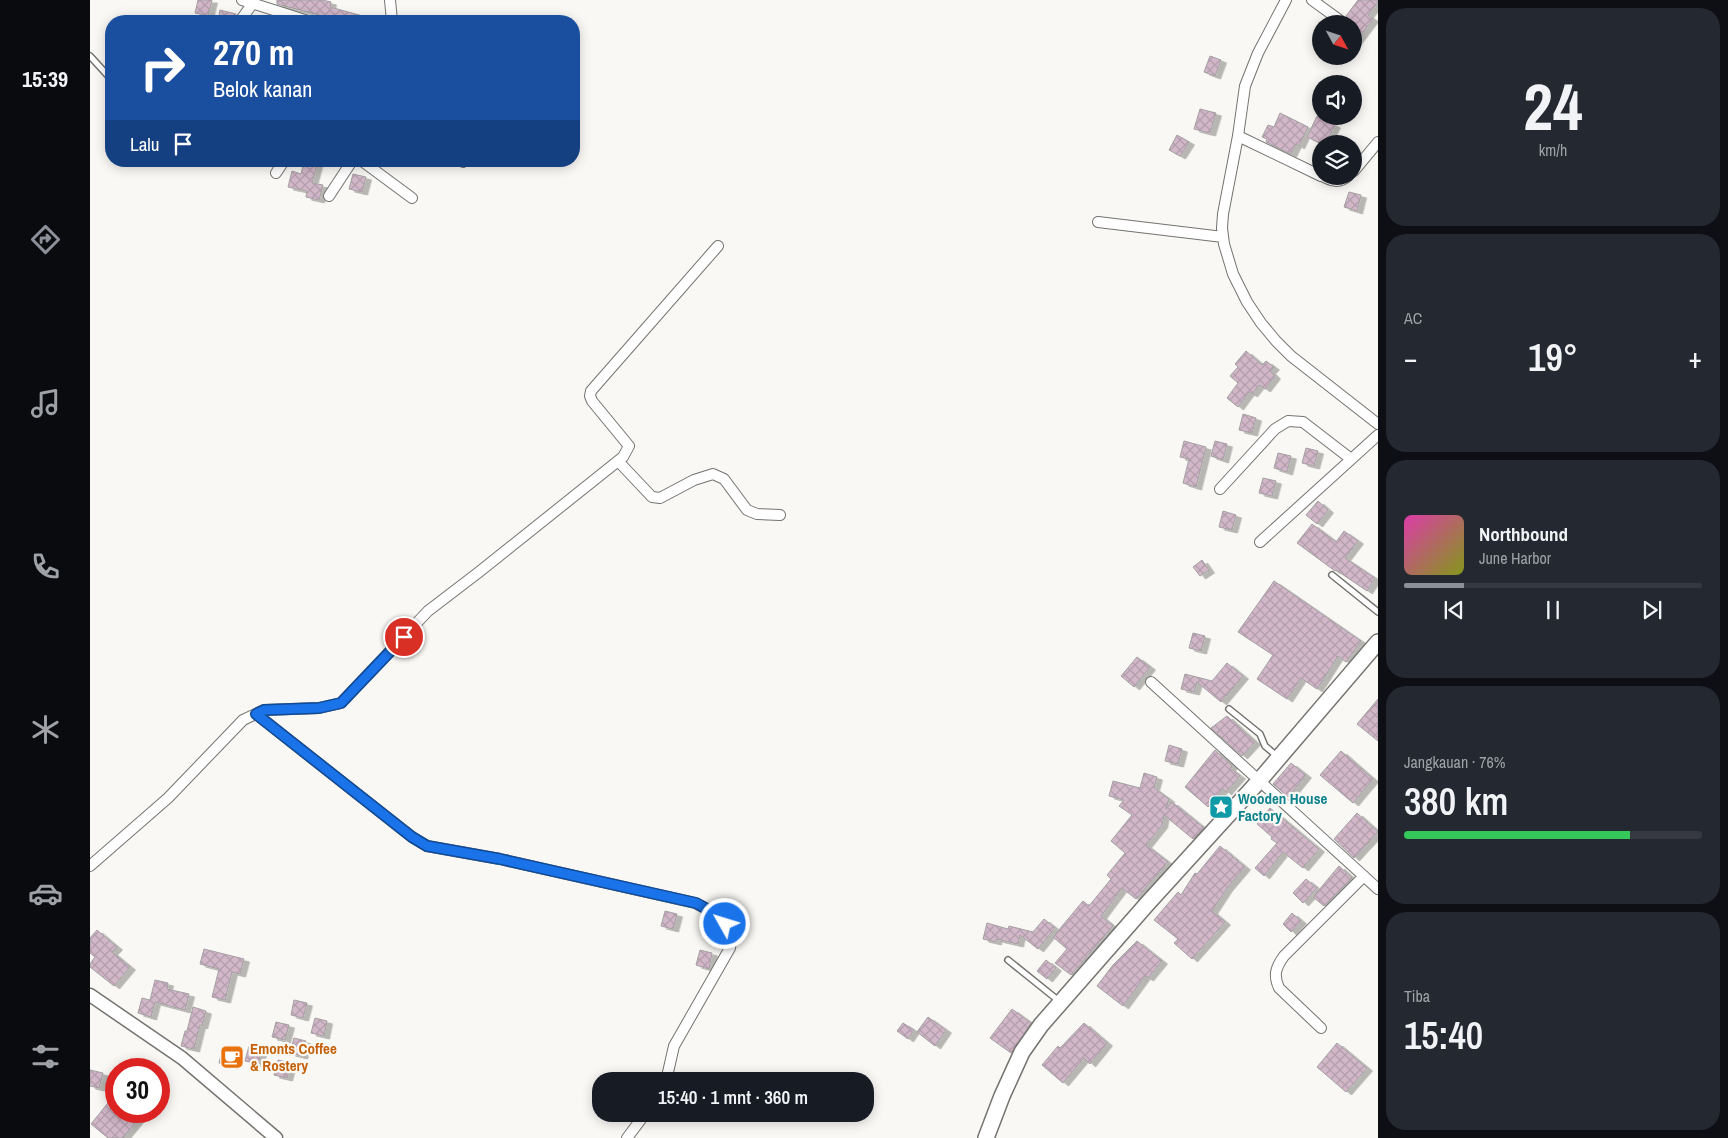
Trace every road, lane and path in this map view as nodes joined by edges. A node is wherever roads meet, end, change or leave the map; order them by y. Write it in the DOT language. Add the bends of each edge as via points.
graph roads {
  1 [pos="242,0"];
  2 [pos="390,0"];
  3 [pos="1286,0"];
  4 [pos="1312,0"];
  5 [pos="253,3"];
  6 [pos="244,15"];
  7 [pos="290,15"];
  8 [pos="391,15"];
  9 [pos="1333,15"];
  10 [pos="90,56"];
  11 [pos="105,72"];
  12 [pos="1238,136"];
  13 [pos="1378,142"];
  14 [pos="1362,161"];
  15 [pos="280,167"];
  16 [pos="348,167"];
  17 [pos="370,167"];
  18 [pos="1312,172"];
  19 [pos="276,173"];
  20 [pos="329,196"];
  21 [pos="412,198"];
  22 [pos="1098,222"];
  23 [pos="1223,237"];
  24 [pos="718,246"];
  25 [pos="1378,424"];
  26 [pos="1378,435"];
  27 [pos="1351,460"];
  28 [pos="618,461"];
  29 [pos="1220,489"];
  30 [pos="780,515"];
  31 [pos="1260,542"];
  32 [pos="1332,575"];
  33 [pos="1378,612"];
  34 [pos="1378,642"];
  35 [pos="1151,682"];
  36 [pos="1229,709"];
  37 [pos="256,714"];
  38 [pos="1279,758"];
  39 [pos="1260,780"];
  40 [pos="90,866"];
  41 [pos="1364,876"];
  42 [pos="1378,889"];
  43 [pos="1008,960"];
  44 [pos="90,995"];
  45 [pos="1061,1003"];
  46 [pos="1321,1028"];
  47 [pos="668,1072"];
  48 [pos="639,1122"];
  49 [pos="276,1138"];
  50 [pos="627,1138"];
  51 [pos="986,1138"];
  1 -- 5 [label="street"];
  2 -- 8 [label="street"];
  3 -- 12 [label="street" via="1245,86"];
  4 -- 9 [label="street"];
  5 -- 6 [label="street"];
  5 -- 7 [label="street"];
  10 -- 11 [label="lane"];
  12 -- 18 [label="street"];
  12 -- 23 [label="street" via="1223,214"];
  13 -- 14 [label="street"];
  15 -- 19 [label="street"];
  16 -- 20 [label="street"];
  17 -- 21 [label="street"];
  22 -- 23 [label="street"];
  23 -- 25 [label="street" via="1233,274 1276,341"];
  24 -- 28 [label="street" via="591,391 592,401 629,446"];
  26 -- 27 [label="street"];
  27 -- 29 [label="street" via="1303,422 1288,421 1275,429"];
  27 -- 31 [label="street"];
  28 -- 30 [label="street" via="652,496 660,498 713,474 724,479 748,510 757,514"];
  28 -- 37 [label="street" via="428,611 341,703 319,708 264,710"];
  32 -- 33 [label="lane"];
  34 -- 38 [label="main road"];
  35 -- 39 [label="street"];
  36 -- 38 [label="lane" via="1260,734 1265,746"];
  37 -- 40 [label="street" via="243,720 168,798"];
  37 -- 47 [label="street" via="427,846 663,895 696,903 718,915 732,933 730,948 674,1046"];
  38 -- 39 [label="main road"];
  39 -- 41 [label="street"];
  39 -- 45 [label="main road"];
  41 -- 42 [label="street"];
  41 -- 46 [label="street" via="1284,956 1276,968 1279,988"];
  43 -- 45 [label="lane"];
  44 -- 49 [label="street" via="182,1058"];
  45 -- 51 [label="main road" via="1022,1052"];
  48 -- 50 [label="street"];
}
